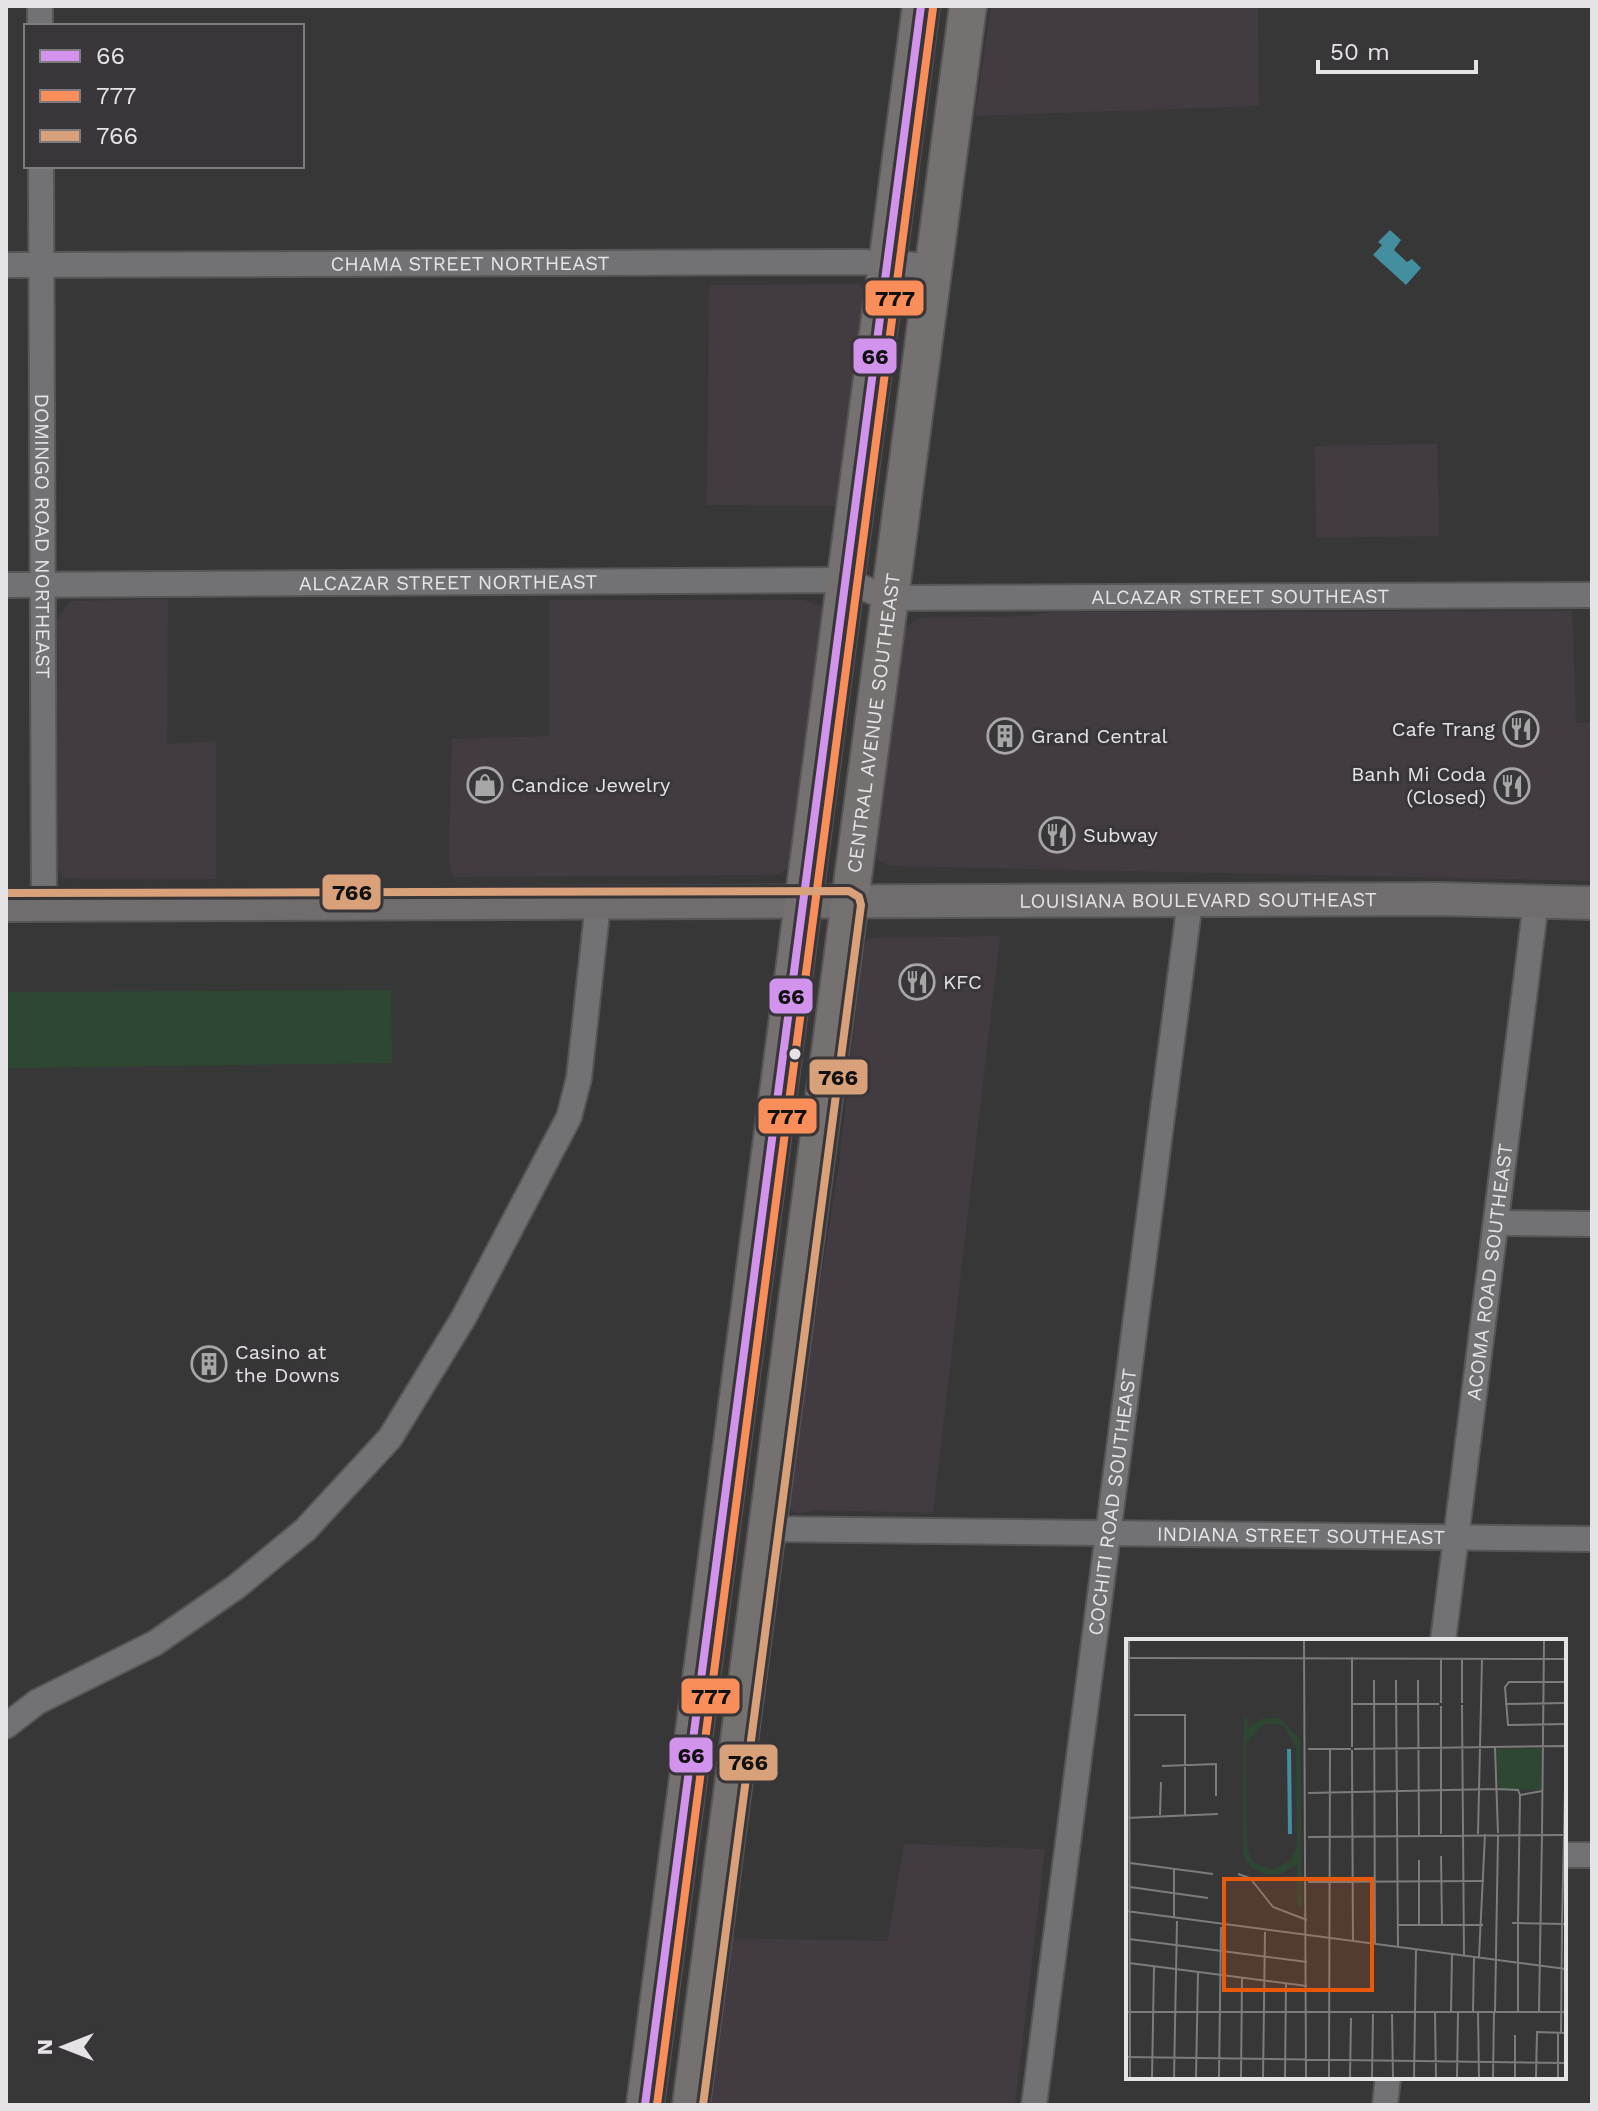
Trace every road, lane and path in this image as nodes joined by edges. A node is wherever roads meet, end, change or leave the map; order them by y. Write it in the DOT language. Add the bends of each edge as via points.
graph roads {
  1 [pos="921,6"];
  2 [pos="968,6"];
  3 [pos="41,168"];
  4 [pos="886,262"];
  5 [pos="6,265"];
  6 [pos="42,265"];
  7 [pos="933,266"];
  8 [pos="845,580"];
  9 [pos="6,585"];
  10 [pos="43,585"];
  11 [pos="1592,595"];
  12 [pos="887,598"];
  13 [pos="1190,901"];
  14 [pos="806,902"];
  15 [pos="1536,902"];
  16 [pos="598,903"];
  17 [pos="849,903"];
  18 [pos="1592,903"];
  19 [pos="6,905"];
  20 [pos="44,905"];
  21 [pos="1497,1223"];
  22 [pos="1592,1224"];
  23 [pos="769,1529"];
  24 [pos="1110,1530"];
  25 [pos="1455,1536"];
  26 [pos="1592,1539"];
  27 [pos="1443,1639"];
  28 [pos="6,1726"];
  29 [pos="1566,1855"];
  30 [pos="1592,1855"];
  31 [pos="1388,2079"];
  32 [pos="645,2105"];
  33 [pos="691,2105"];
  34 [pos="1034,2105"];
  35 [pos="1385,2105"];
  1 -- 4 [label="main road"];
  2 -- 7 [label="main road, CENTRAL AVENUE SOUTHEAST"];
  3 -- 6 [label="street, DOMINGO ROAD NORTHEAST"];
  4 -- 6 [label="street, CHAMA STREET NORTHEAST"];
  4 -- 7 [label="street, CHAMA STREET NORTHEAST"];
  4 -- 8 [label="main road"];
  5 -- 6 [label="street, CHAMA STREET NORTHEAST"];
  6 -- 10 [label="street, DOMINGO ROAD NORTHEAST"];
  7 -- 12 [label="main road, CENTRAL AVENUE SOUTHEAST"];
  8 -- 10 [label="street, ALCAZAR STREET NORTHEAST"];
  8 -- 12 [label="street, ALCAZAR STREET NORTHEAST"];
  8 -- 14 [label="main road"];
  9 -- 10 [label="street, ALCAZAR STREET NORTHEAST"];
  10 -- 20 [label="street, DOMINGO ROAD NORTHEAST"];
  11 -- 12 [label="street, ALCAZAR STREET SOUTHEAST"];
  12 -- 17 [label="main road, CENTRAL AVENUE SOUTHEAST"];
  13 -- 15 [label="main road, LOUISIANA BOULEVARD SOUTHEAST"];
  13 -- 17 [label="main road, LOUISIANA BOULEVARD SOUTHEAST"];
  13 -- 24 [label="street, COCHITI ROAD SOUTHEAST"];
  14 -- 16 [label="main road, LOUISIANA BOULEVARD SOUTHEAST"];
  14 -- 17 [label="main road, LOUISIANA BOULEVARD SOUTHEAST"];
  14 -- 32 [label="main road"];
  15 -- 18 [label="main road, LOUISIANA BOULEVARD SOUTHEAST"];
  15 -- 21 [label="street, ACOMA ROAD SOUTHEAST"];
  16 -- 20 [label="main road, LOUISIANA BOULEVARD SOUTHEAST"];
  16 -- 28 [label="street" via="579,1078 569,1117 464,1317 390,1438 305,1530 236,1587 155,1643 37,1702"];
  17 -- 23 [label="main road, CENTRAL AVENUE SOUTHEAST"];
  19 -- 20 [label="main road, LOUISIANA BOULEVARD SOUTHEAST"];
  21 -- 22 [label="street"];
  21 -- 25 [label="street, ACOMA ROAD SOUTHEAST"];
  23 -- 24 [label="street, INDIANA STREET SOUTHEAST"];
  23 -- 33 [label="main road, CENTRAL AVENUE SOUTHEAST"];
  24 -- 25 [label="street, INDIANA STREET SOUTHEAST"];
  24 -- 34 [label="street, COCHITI ROAD SOUTHEAST"];
  25 -- 26 [label="street, INDIANA STREET SOUTHEAST"];
  25 -- 27 [label="street, ACOMA ROAD SOUTHEAST"];
  29 -- 30 [label="street"];
  31 -- 35 [label="street"];
}
